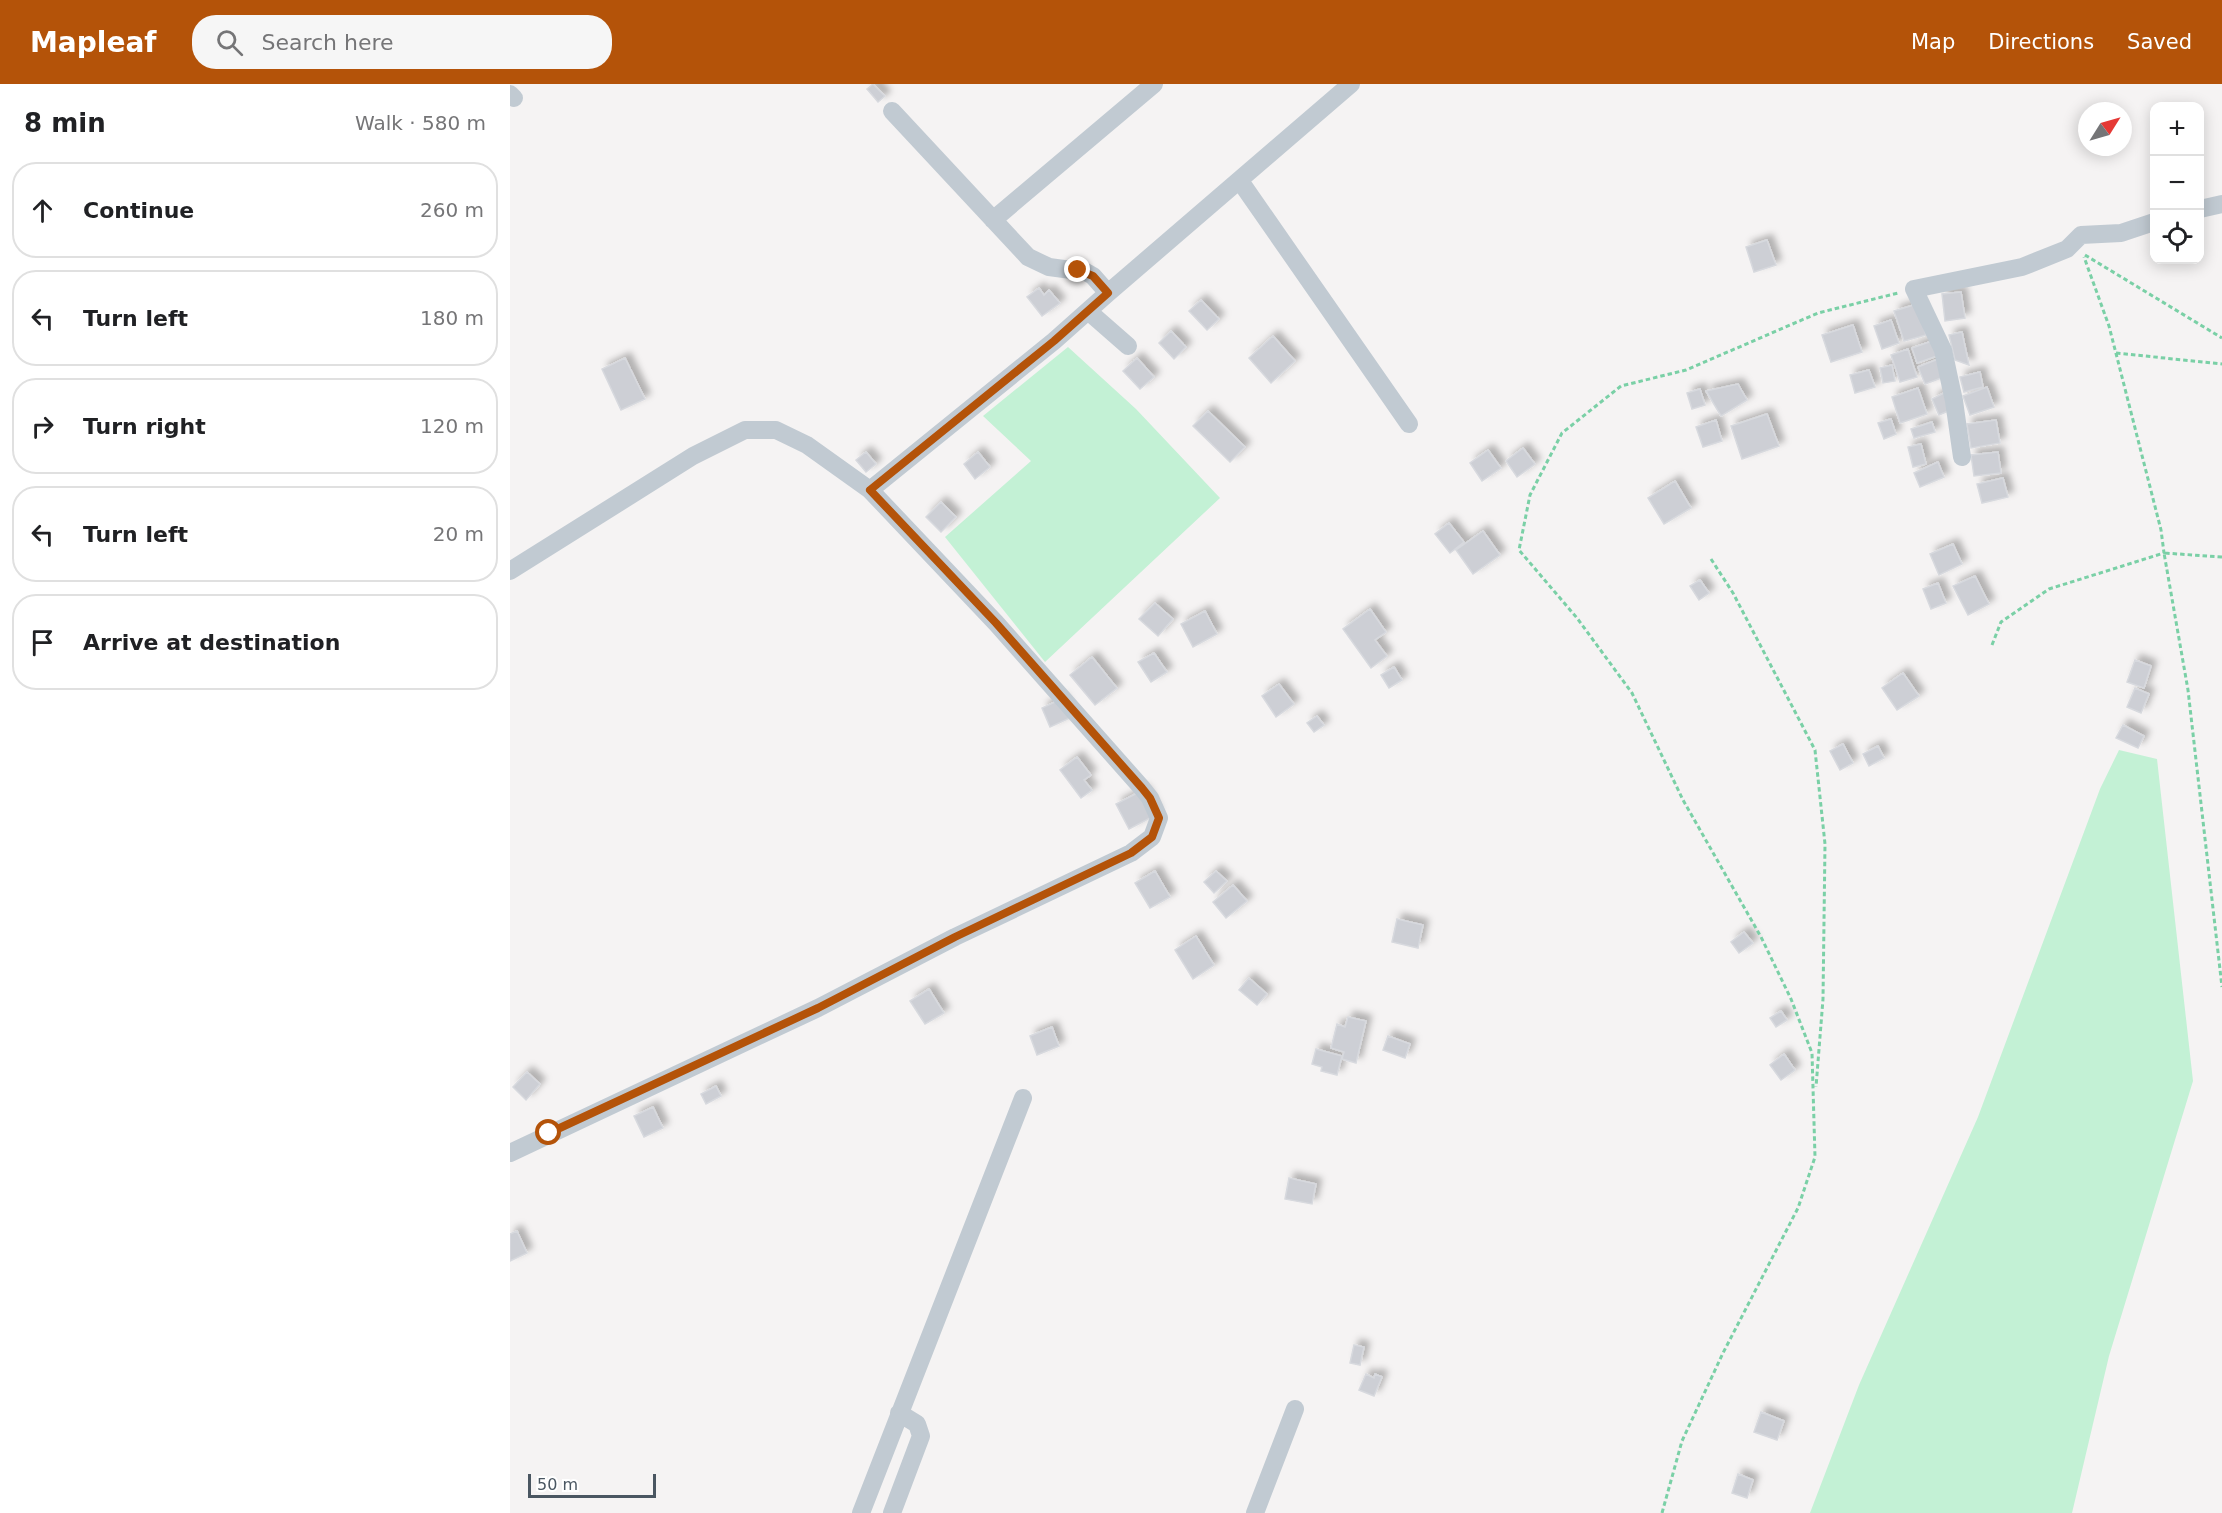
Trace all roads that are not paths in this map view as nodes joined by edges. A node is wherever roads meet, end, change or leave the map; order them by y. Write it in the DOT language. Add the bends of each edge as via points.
graph roads {
  1 [pos="1154,84"];
  2 [pos="1351,84"];
  3 [pos="892,111"];
  4 [pos="1240,181"];
  5 [pos="2222,204"];
  6 [pos="2204,208"];
  7 [pos="993,220"];
  8 [pos="2150,223"];
  9 [pos="1108,293"];
  10 [pos="1088,311"];
  11 [pos="1128,345"];
  12 [pos="1409,424"];
  13 [pos="1962,457"];
  14 [pos="870,490"];
  15 [pos="510,571"];
  16 [pos="1023,1098"];
  17 [pos="510,1153"];
  18 [pos="1295,1409"];
  19 [pos="899,1413"];
  20 [pos="861,1513"];
  21 [pos="892,1513"];
  22 [pos="1255,1513"];
  1 -- 7 [label="street"];
  2 -- 4 [label="street"];
  3 -- 7 [label="street"];
  4 -- 9 [label="street"];
  4 -- 12 [label="street"];
  5 -- 6 [label="street"];
  7 -- 9 [label="street" via="1037,262 1086,272"];
  8 -- 13 [label="street" via="2121,233 2081,235 2067,249 2022,267 1914,289 1943,350"];
  9 -- 10 [label="street"];
  10 -- 11 [label="street"];
  10 -- 14 [label="street"];
  14 -- 15 [label="street" via="791,436 776,430 745,430 693,456"];
  14 -- 17 [label="street" via="989,615 1142,788 1159,818 1152,837 1131,853 818,1008"];
  16 -- 19 [label="street"];
  18 -- 22 [label="street"];
  19 -- 20 [label="street"];
  19 -- 21 [label="street" via="917,1424 921,1436"];
}
